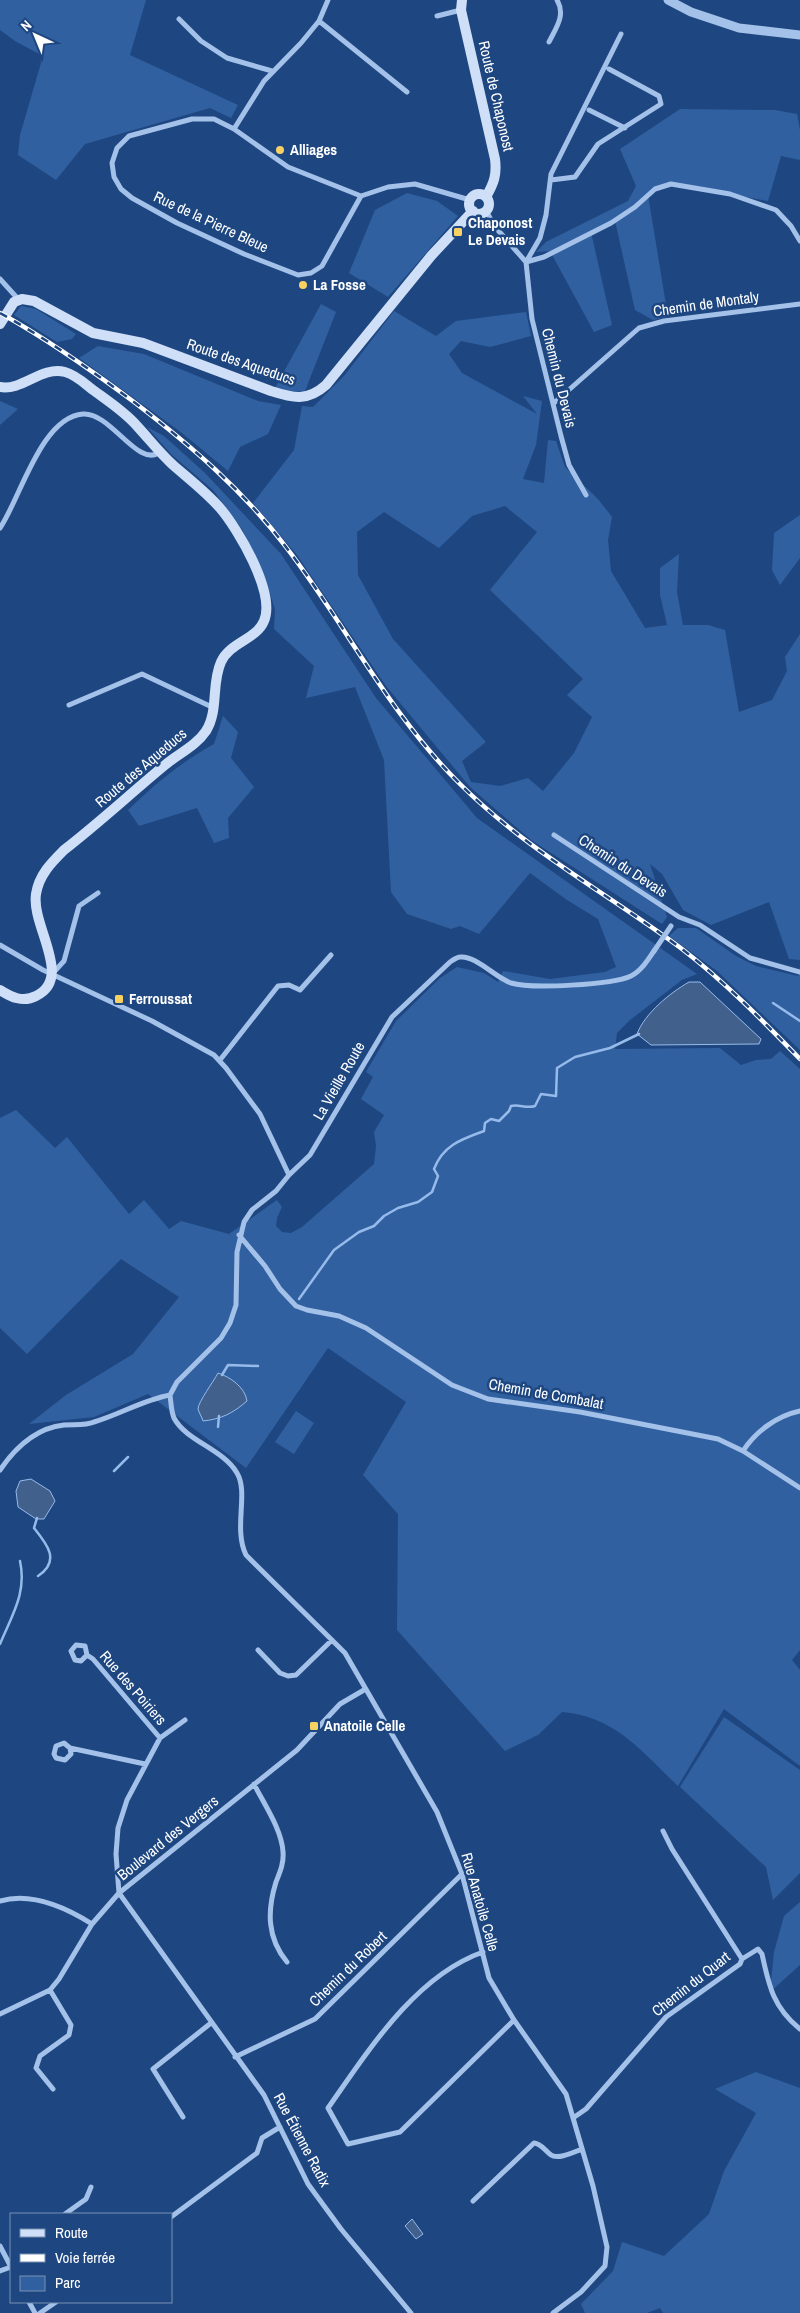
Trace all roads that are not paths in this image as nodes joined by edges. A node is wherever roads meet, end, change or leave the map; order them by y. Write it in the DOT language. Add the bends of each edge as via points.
graph roads {
  1 [pos="328,0"];
  2 [pos="557,0"];
  3 [pos="668,0"];
  4 [pos="461,5"];
  5 [pos="437,16"];
  6 [pos="179,19"];
  7 [pos="319,21"];
  8 [pos="621,34"];
  9 [pos="800,36"];
  10 [pos="549,42"];
  11 [pos="609,69"];
  12 [pos="272,71"];
  13 [pos="407,92"];
  14 [pos="589,110"];
  15 [pos="625,128"];
  16 [pos="234,129"];
  17 [pos="551,180"];
  18 [pos="361,196"];
  19 [pos="486,197"];
  20 [pos="470,200"];
  21 [pos="486,211"];
  22 [pos="473,212"];
  23 [pos="800,241"];
  24 [pos="526,262"];
  25 [pos="0,279"];
  26 [pos="19,300"];
  27 [pos="800,304"];
  28 [pos="0,324"];
  29 [pos="0,387"];
  30 [pos="554,403"];
  31 [pos="160,452"];
  32 [pos="586,495"];
  33 [pos="0,528"];
  34 [pos="69,704"];
  35 [pos="214,709"];
  36 [pos="554,835"];
  37 [pos="98,893"];
  38 [pos="679,916"];
  39 [pos="0,945"];
  40 [pos="331,955"];
  41 [pos="789,967"];
  42 [pos="800,967"];
  43 [pos="800,972"];
  44 [pos="53,973"];
  45 [pos="0,990"];
  46 [pos="220,1060"];
  47 [pos="289,1175"];
  48 [pos="239,1235"];
  49 [pos="170,1395"];
  50 [pos="800,1411"];
  51 [pos="743,1451"];
  52 [pos="0,1470"];
  53 [pos="800,1488"];
  54 [pos="332,1640"];
  55 [pos="258,1650"];
  56 [pos="87,1655"];
  57 [pos="364,1690"];
  58 [pos="185,1720"];
  59 [pos="160,1738"];
  60 [pos="70,1748"];
  61 [pos="145,1764"];
  62 [pos="254,1784"];
  63 [pos="663,1831"];
  64 [pos="462,1874"];
  65 [pos="119,1893"];
  66 [pos="0,1901"];
  67 [pos="92,1924"];
  68 [pos="483,1952"];
  69 [pos="742,1959"];
  70 [pos="287,1962"];
  71 [pos="50,1990"];
  72 [pos="0,2014"];
  73 [pos="514,2020"];
  74 [pos="211,2023"];
  75 [pos="800,2029"];
  76 [pos="235,2057"];
  77 [pos="52,2090"];
  78 [pos="183,2117"];
  79 [pos="573,2118"];
  80 [pos="280,2127"];
  81 [pos="582,2149"];
  82 [pos="90,2187"];
  83 [pos="473,2200"];
  84 [pos="65,2213"];
  85 [pos="172,2216"];
  86 [pos="0,2246"];
  87 [pos="10,2265"];
  88 [pos="55,2303"];
  89 [pos="40,2313"];
  90 [pos="411,2313"];
  91 [pos="554,2313"];
  1 -- 7 [label="street"];
  2 -- 10 [label="street" via="561,13"];
  3 -- 9 [label="street" via="691,12 739,28"];
  4 -- 5 [label="street"];
  4 -- 19 [label="main road, Route de Chaponost" via="496,159 497,174"];
  6 -- 12 [label="street" via="201,41 226,58"];
  7 -- 12 [label="street"];
  7 -- 13 [label="street"];
  8 -- 17 [label="street"];
  11 -- 15 [label="street" via="659,96 661,104"];
  12 -- 16 [label="street"];
  14 -- 15 [label="street"];
  15 -- 17 [label="street" via="598,144 574,177"];
  16 -- 18 [label="street, Rue de la Pierre Bleue" via="288,167"];
  16 -- 18 [label="street, Rue de la Pierre Bleue" via="214,119 192,119 129,136 117,148 112,163 114,177 132,198 177,223 298,275 311,273 322,266"];
  17 -- 24 [label="street" via="540,238"];
  18 -- 20 [label="street" via="388,187 415,184"];
  19 -- 20 [label="main road" via="477,195"];
  19 -- 21 [label="main road" via="489,206"];
  20 -- 22 [label="main road"];
  21 -- 22 [label="main road"];
  21 -- 24 [label="street" via="496,228"];
  22 -- 26 [label="main road, Route des Aqueducs" via="431,256 326,385 316,394 305,397 290,398 138,342 98,335 38,302"];
  23 -- 24 [label="street" via="776,210 730,194 671,184 655,189 611,223"];
  24 -- 30 [label="street, Chemin du Devais" via="532,319"];
  25 -- 26 [label="street"];
  26 -- 28 [label="main road" via="10,305"];
  27 -- 30 [label="street, Chemin de Montaly" via="664,321 639,328"];
  29 -- 31 [label="main road, Route des Aqueducs" via="14,386 49,372 72,375 126,415"];
  30 -- 32 [label="street, Chemin du Devais" via="569,465"];
  31 -- 33 [label="street" via="153,456 143,455 112,427 94,416 84,414 72,418 42,446"];
  31 -- 35 [label="main road, Route des Aqueducs" via="205,492 225,515 249,554 265,598 263,624 252,636 229,651 220,663"];
  34 -- 35 [label="street" via="142,674"];
  35 -- 44 [label="main road, Route des Aqueducs" via="206,731 198,740 50,863 36,894 36,914"];
  36 -- 38 [label="street, Chemin du Devais"];
  37 -- 44 [label="street" via="80,906 64,961"];
  38 -- 41 [label="street" via="700,925 750,958"];
  38 -- 47 [label="street, La Vieille Route, bridge" via="641,968 631,976 613,981 527,986 497,977 472,959 460,957 450,962 392,1017 310,1155"];
  39 -- 44 [label="street"];
  40 -- 46 [label="street" via="300,990 289,985 278,986"];
  41 -- 42 [label="street"];
  41 -- 43 [label="street"];
  44 -- 45 [label="main road" via="50,983 34,998 11,997"];
  44 -- 46 [label="street" via="152,1021"];
  46 -- 47 [label="street" via="260,1114"];
  47 -- 48 [label="street, La Vieille Route" via="276,1191 252,1210"];
  48 -- 49 [label="street, La Vieille Route" via="236,1305 230,1323 221,1338 176,1382"];
  48 -- 51 [label="street, Chemin de Combalat" via="296,1306 339,1316 366,1328 452,1385 488,1399 580,1412 718,1439"];
  49 -- 52 [label="street" via="150,1399 93,1423 61,1425 36,1434 13,1451"];
  49 -- 54 [label="street, Rue Anatoile Celle" via="174,1417 181,1427 227,1460 238,1475 240,1540 246,1555"];
  50 -- 51 [label="street" via="786,1414 769,1425"];
  51 -- 53 [label="street, Chemin de Combalat"];
  54 -- 55 [label="street" via="296,1675 280,1672"];
  54 -- 57 [label="street, Rue Anatoile Celle" via="344,1653"];
  56 -- 59 [label="street, Rue des Poiriers"];
  57 -- 62 [label="street, Boulevard des Vergers" via="340,1704 297,1750"];
  57 -- 64 [label="street, Rue Anatoile Celle" via="437,1812"];
  58 -- 59 [label="street"];
  59 -- 61 [label="street"];
  60 -- 61 [label="street"];
  61 -- 65 [label="street" via="127,1800 118,1828"];
  62 -- 65 [label="street, Boulevard des Vergers"];
  62 -- 70 [label="street" via="278,1832 283,1850 283,1863 271,1900 269,1918 279,1951"];
  63 -- 69 [label="street, Chemin du Quart"];
  64 -- 68 [label="street, Rue Anatoile Celle"];
  64 -- 76 [label="street, Chemin du Robert" via="315,2019"];
  65 -- 67 [label="street, Boulevard des Vergers"];
  65 -- 74 [label="street, Rue Étienne Radix"];
  66 -- 67 [label="street" via="30,1898"];
  67 -- 71 [label="street, Boulevard des Vergers"];
  68 -- 73 [label="street, Rue Anatoile Celle" via="489,1978"];
  68 -- 73 [label="street" via="462,1959 446,1970 397,2016 328,2108 348,2144 400,2132"];
  69 -- 75 [label="street" via="758,1949 762,1954 770,1992"];
  69 -- 79 [label="street, Chemin du Quart" via="740,1964 666,2017 586,2109"];
  71 -- 72 [label="street, Boulevard des Vergers"];
  71 -- 77 [label="street" via="71,2025 69,2035 40,2056 36,2068"];
  73 -- 79 [label="street, Rue Anatoile Celle" via="566,2094"];
  74 -- 76 [label="street, Rue Étienne Radix"];
  74 -- 78 [label="street" via="154,2069"];
  76 -- 80 [label="street, Rue Étienne Radix" via="264,2095"];
  79 -- 81 [label="street, Rue Anatoile Celle"];
  80 -- 85 [label="street" via="262,2138 257,2153"];
  80 -- 90 [label="street, Rue Étienne Radix" via="314,2191 341,2229"];
  81 -- 83 [label="street" via="557,2157 534,2143"];
  81 -- 91 [label="street, Rue Anatoile Celle" via="607,2247 605,2266 581,2292"];
  82 -- 84 [label="street" via="86,2199"];
  86 -- 87 [label="street"];
  88 -- 89 [label="street"];
}
